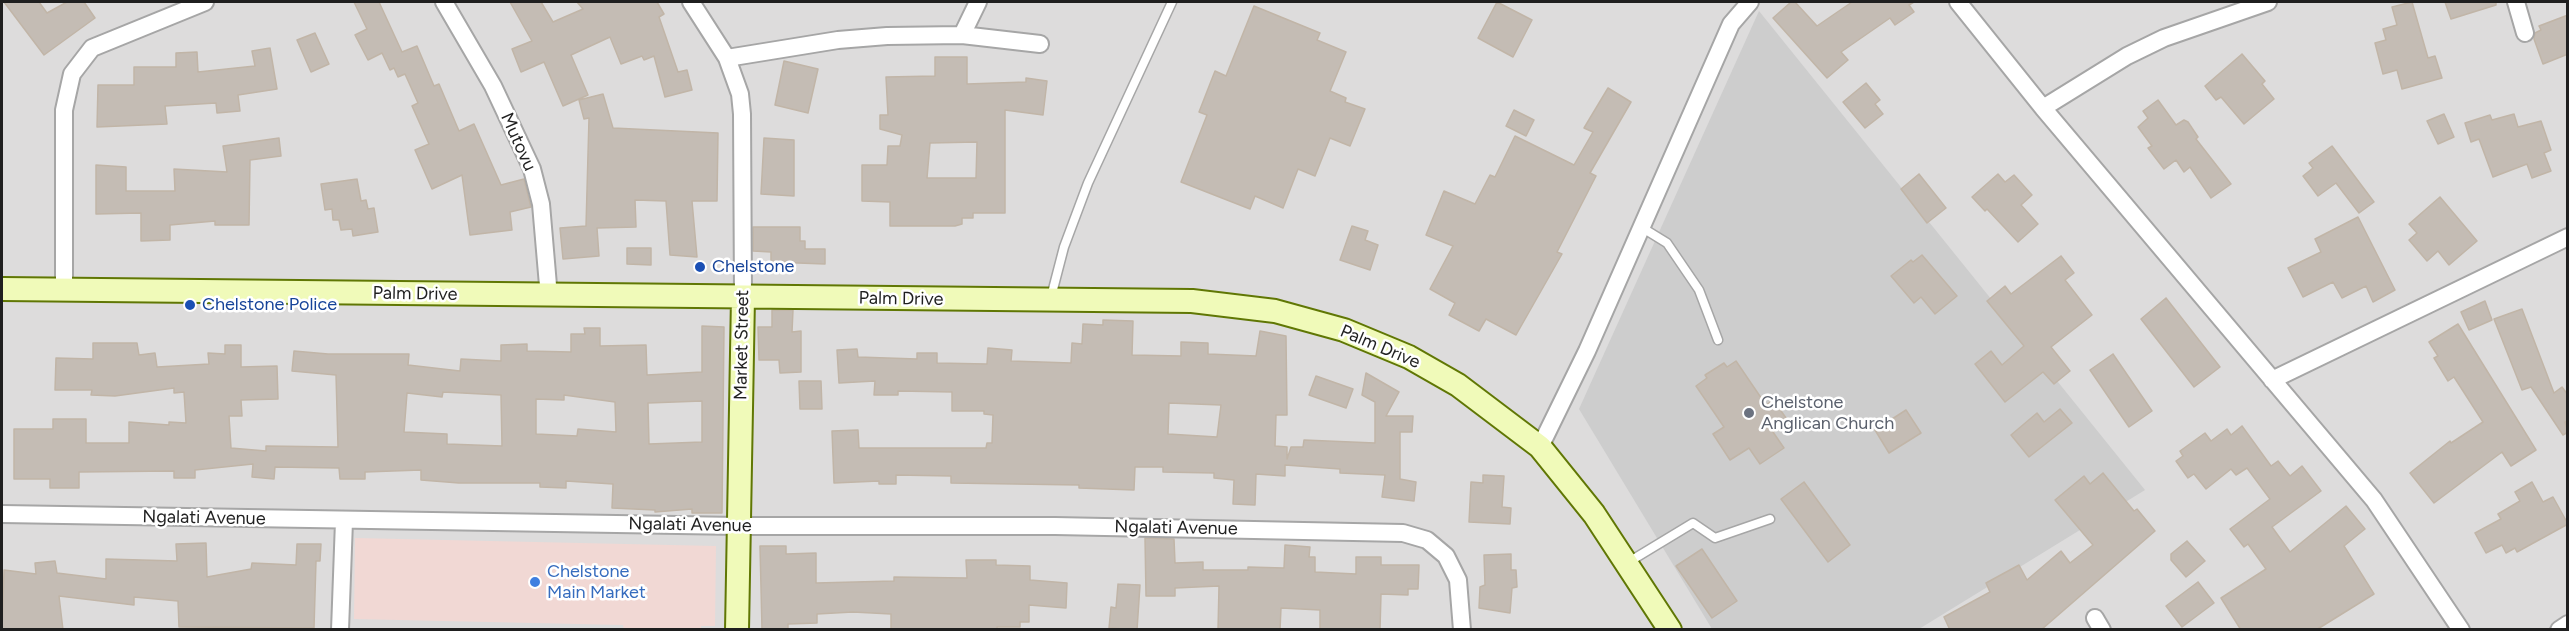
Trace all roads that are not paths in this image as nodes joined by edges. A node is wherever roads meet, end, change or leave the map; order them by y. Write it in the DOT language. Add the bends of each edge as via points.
graph roads {
  1 [pos="205,2"];
  2 [pos="444,2"];
  3 [pos="691,2"];
  4 [pos="978,2"];
  5 [pos="1172,2"];
  6 [pos="1750,2"];
  7 [pos="1958,2"];
  8 [pos="2268,2"];
  9 [pos="2516,2"];
  10 [pos="2525,33"];
  11 [pos="962,35"];
  12 [pos="1040,44"];
  13 [pos="727,58"];
  14 [pos="2043,108"];
  15 [pos="1641,227"];
  16 [pos="2568,237"];
  17 [pos="2,289"];
  18 [pos="64,289"];
  19 [pos="549,297"];
  20 [pos="743,297"];
  21 [pos="1050,300"];
  22 [pos="1718,340"];
  23 [pos="2272,380"];
  24 [pos="1540,447"];
  25 [pos="2,514"];
  26 [pos="1770,519"];
  27 [pos="344,521"];
  28 [pos="739,526"];
  29 [pos="1627,563"];
  30 [pos="2568,624"];
  31 [pos="340,630"];
  32 [pos="737,630"];
  33 [pos="1462,630"];
  34 [pos="1670,630"];
  35 [pos="2461,630"];
  36 [pos="2559,630"];
  1 -- 18 [label="street" via="92,48 72,74 64,110"];
  2 -- 19 [label="street, Mutovu" via="493,86 532,169 543,215"];
  3 -- 13 [label="street, Market Street"];
  4 -- 11 [label="street"];
  5 -- 21 [label="lane" via="1088,183 1064,247"];
  6 -- 15 [label="street" via="1731,24"];
  7 -- 14 [label="street"];
  8 -- 14 [label="street" via="2164,38"];
  9 -- 10 [label="street"];
  11 -- 12 [label="street"];
  11 -- 13 [label="street" via="838,40"];
  13 -- 20 [label="street, Market Street" via="740,94 742,114"];
  14 -- 23 [label="street"];
  15 -- 22 [label="lane" via="1667,243 1699,290"];
  15 -- 24 [label="street"];
  16 -- 23 [label="street"];
  17 -- 18 [label="street, Palm Drive"];
  18 -- 19 [label="street, Palm Drive"];
  19 -- 20 [label="street, Palm Drive"];
  20 -- 21 [label="street, Palm Drive"];
  20 -- 28 [label="street, Market Street"];
  21 -- 24 [label="street, Palm Drive" via="1192,301 1275,311 1344,330 1409,357 1458,385"];
  23 -- 35 [label="street" via="2374,500"];
  24 -- 29 [label="street, Palm Drive"];
  25 -- 27 [label="street, Ngalati Avenue"];
  26 -- 29 [label="lane" via="1715,538 1693,523"];
  27 -- 28 [label="street, Ngalati Avenue"];
  27 -- 31 [label="street"];
  28 -- 32 [label="street, Market Street"];
  28 -- 33 [label="street, Ngalati Avenue" via="1055,526 1403,534 1427,540 1446,556 1458,580"];
  29 -- 34 [label="street, Palm Drive"];
  30 -- 36 [label="street"];
}
